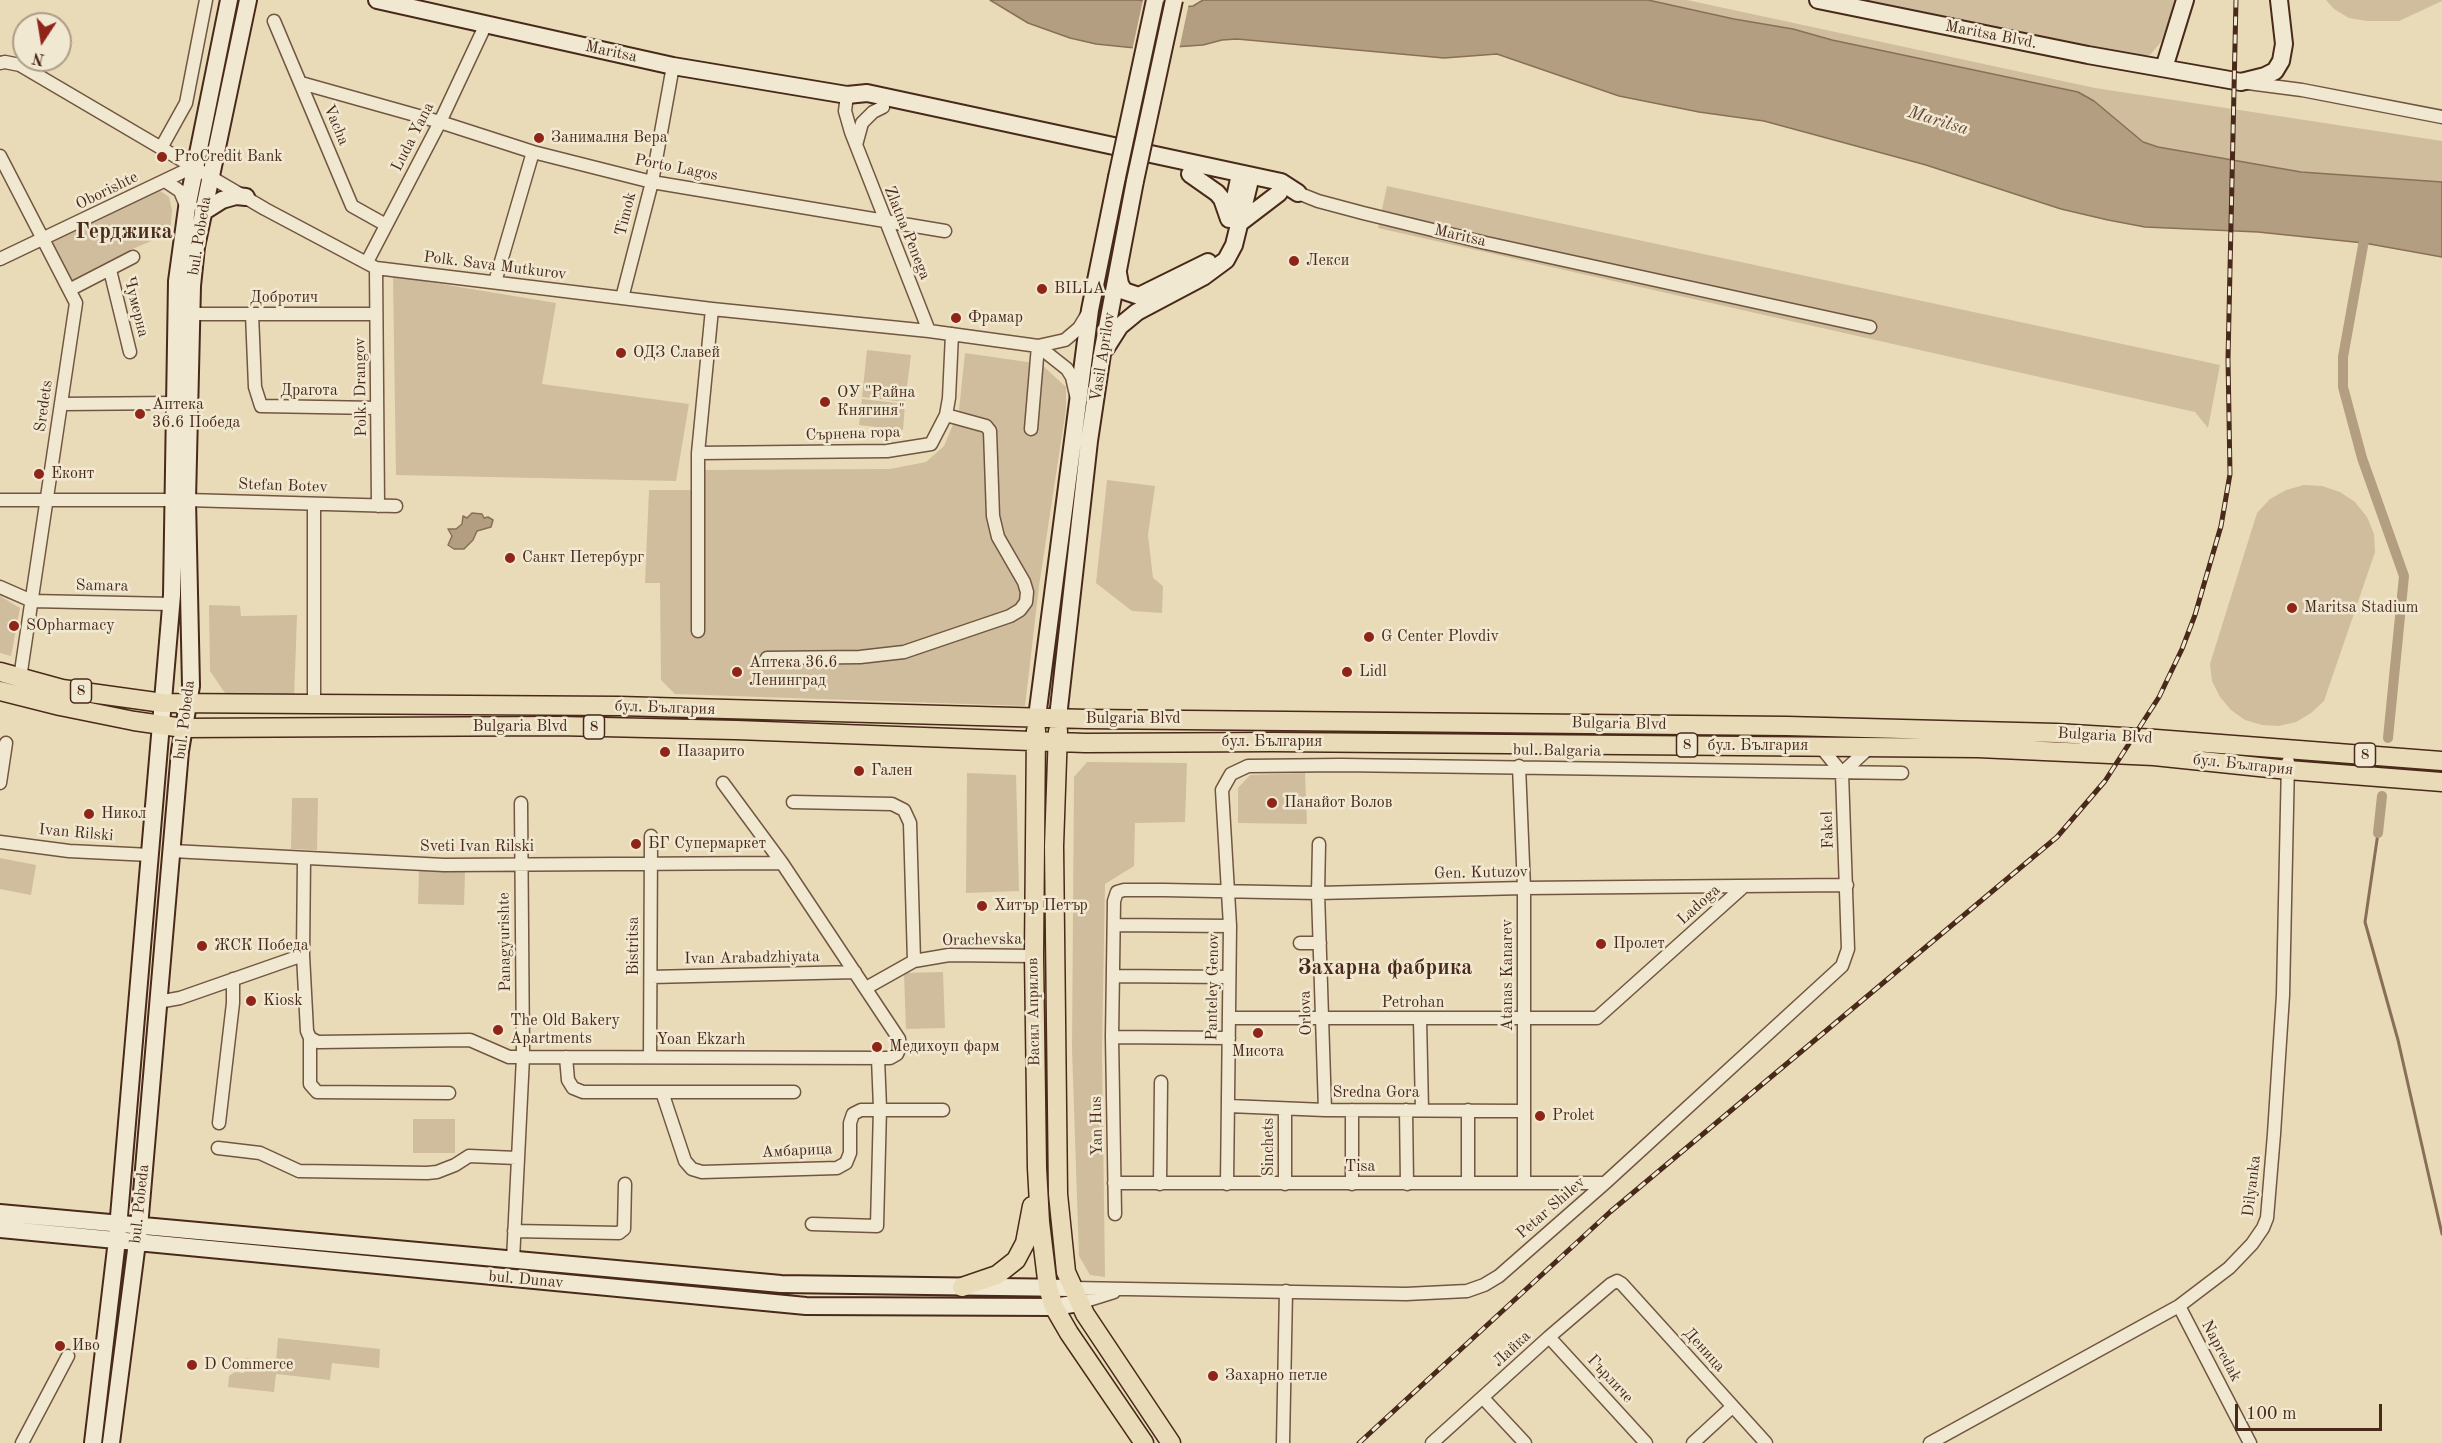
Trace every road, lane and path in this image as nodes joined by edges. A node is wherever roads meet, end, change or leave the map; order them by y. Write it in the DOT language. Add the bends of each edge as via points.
graph roads {
  1 [pos="206,0"];
  2 [pos="229,0"];
  3 [pos="248,0"];
  4 [pos="377,0"];
  5 [pos="1155,0"];
  6 [pos="1174,0"];
  7 [pos="1818,0"];
  8 [pos="2186,0"];
  9 [pos="2278,0"];
  10 [pos="274,21"];
  11 [pos="486,24"];
  12 [pos="0,63"];
  13 [pos="673,66"];
  14 [pos="2164,68"];
  15 [pos="2241,82"];
  16 [pos="301,83"];
  17 [pos="847,95"];
  18 [pos="883,107"];
  19 [pos="2442,117"];
  20 [pos="440,122"];
  21 [pos="856,146"];
  22 [pos="161,148"];
  23 [pos="533,152"];
  24 [pos="0,156"];
  25 [pos="195,166"];
  26 [pos="1190,174"];
  27 [pos="211,176"];
  28 [pos="1244,180"];
  29 [pos="165,181"];
  30 [pos="651,182"];
  31 [pos="1298,192"];
  32 [pos="1278,193"];
  33 [pos="246,197"];
  34 [pos="195,210"];
  35 [pos="885,222"];
  36 [pos="1235,222"];
  37 [pos="386,225"];
  38 [pos="945,231"];
  39 [pos="43,239"];
  40 [pos="133,257"];
  41 [pos="0,259"];
  42 [pos="371,265"];
  43 [pos="110,270"];
  44 [pos="1117,270"];
  45 [pos="495,282"];
  46 [pos="71,290"];
  47 [pos="622,298"];
  48 [pos="712,309"];
  49 [pos="1090,310"];
  50 [pos="192,314"];
  51 [pos="252,314"];
  52 [pos="376,314"];
  53 [pos="1870,327"];
  54 [pos="929,331"];
  55 [pos="952,334"];
  56 [pos="1038,346"];
  57 [pos="130,352"];
  58 [pos="1102,354"];
  59 [pos="1077,402"];
  60 [pos="175,403"];
  61 [pos="61,404"];
  62 [pos="377,408"];
  63 [pos="946,415"];
  64 [pos="1030,429"];
  65 [pos="698,453"];
  66 [pos="0,500"];
  67 [pos="179,500"];
  68 [pos="48,501"];
  69 [pos="314,504"];
  70 [pos="378,506"];
  71 [pos="396,506"];
  72 [pos="0,588"];
  73 [pos="32,601"];
  74 [pos="171,604"];
  75 [pos="698,631"];
  76 [pos="767,658"];
  77 [pos="0,672"];
  78 [pos="20,678"];
  79 [pos="0,691"];
  80 [pos="163,703"];
  81 [pos="188,703"];
  82 [pos="314,705"];
  83 [pos="1037,717"];
  84 [pos="1058,717"];
  85 [pos="1541,723"];
  86 [pos="161,725"];
  87 [pos="183,728"];
  88 [pos="6,742"];
  89 [pos="1036,742"];
  90 [pos="1057,742"];
  91 [pos="1540,745"];
  92 [pos="1820,746"];
  93 [pos="1871,746"];
  94 [pos="2288,749"];
  95 [pos="2442,761"];
  96 [pos="1519,766"];
  97 [pos="2288,770"];
  98 [pos="1842,773"];
  99 [pos="1902,773"];
  100 [pos="2442,782"];
  101 [pos="0,783"];
  102 [pos="723,783"];
  103 [pos="1222,790"];
  104 [pos="793,802"];
  105 [pos="521,803"];
  106 [pos="651,837"];
  107 [pos="0,842"];
  108 [pos="1319,844"];
  109 [pos="172,851"];
  110 [pos="150,855"];
  111 [pos="304,860"];
  112 [pos="651,863"];
  113 [pos="782,863"];
  114 [pos="520,864"];
  115 [pos="1847,885"];
  116 [pos="1524,888"];
  117 [pos="1742,888"];
  118 [pos="1227,891"];
  119 [pos="1117,892"];
  120 [pos="1318,893"];
  121 [pos="1114,925"];
  122 [pos="1230,926"];
  123 [pos="1300,943"];
  124 [pos="1320,943"];
  125 [pos="303,955"];
  126 [pos="1034,956"];
  127 [pos="914,961"];
  128 [pos="855,972"];
  129 [pos="1113,976"];
  130 [pos="651,977"];
  131 [pos="1229,977"];
  132 [pos="233,979"];
  133 [pos="866,988"];
  134 [pos="158,1002"];
  135 [pos="1229,1018"];
  136 [pos="1525,1018"];
  137 [pos="1597,1018"];
  138 [pos="1420,1019"];
  139 [pos="1323,1020"];
  140 [pos="1112,1037"];
  141 [pos="310,1038"];
  142 [pos="1229,1038"];
  143 [pos="650,1056"];
  144 [pos="523,1057"];
  145 [pos="566,1057"];
  146 [pos="878,1058"];
  147 [pos="1161,1082"];
  148 [pos="662,1092"];
  149 [pos="794,1092"];
  150 [pos="449,1093"];
  151 [pos="1229,1106"];
  152 [pos="880,1108"];
  153 [pos="1286,1109"];
  154 [pos="944,1110"];
  155 [pos="1325,1110"];
  156 [pos="1352,1110"];
  157 [pos="1406,1110"];
  158 [pos="1422,1110"];
  159 [pos="1468,1110"];
  160 [pos="1523,1111"];
  161 [pos="219,1123"];
  162 [pos="218,1148"];
  163 [pos="517,1158"];
  164 [pos="1037,1168"];
  165 [pos="1114,1183"];
  166 [pos="1468,1183"];
  167 [pos="1524,1183"];
  168 [pos="1605,1183"];
  169 [pos="625,1184"];
  170 [pos="1160,1184"];
  171 [pos="1227,1184"];
  172 [pos="1285,1184"];
  173 [pos="1352,1184"];
  174 [pos="1407,1184"];
  175 [pos="0,1213"];
  176 [pos="1115,1214"];
  177 [pos="812,1224"];
  178 [pos="0,1229"];
  179 [pos="514,1231"];
  180 [pos="117,1233"];
  181 [pos="138,1234"];
  182 [pos="513,1260"];
  183 [pos="1617,1281"];
  184 [pos="962,1287"];
  185 [pos="1048,1288"];
  186 [pos="1286,1291"];
  187 [pos="1075,1295"];
  188 [pos="2179,1306"];
  189 [pos="1054,1307"];
  190 [pos="1549,1337"];
  191 [pos="68,1356"];
  192 [pos="1483,1398"];
  193 [pos="1732,1407"];
  194 [pos="22,1443"];
  195 [pos="93,1443"];
  196 [pos="111,1443"];
  197 [pos="1144,1443"];
  198 [pos="1171,1443"];
  199 [pos="1283,1443"];
  200 [pos="1432,1443"];
  201 [pos="1525,1443"];
  202 [pos="1646,1443"];
  203 [pos="1694,1443"];
  204 [pos="1766,1443"];
  205 [pos="1930,1443"];
  206 [pos="2250,1443"];
  1 -- 22 [label="street" via="186,103"];
  2 -- 25 [label="main road, bul. Pobeda"];
  3 -- 27 [label="main road, bul. Pobeda"];
  4 -- 11 [label="main road, Maritsa"];
  5 -- 49 [label="main road, Vasil Aprilov, bridge"];
  6 -- 44 [label="main road, Vasil Aprilov, bridge"];
  7 -- 14 [label="main road, Maritsa Blvd."];
  8 -- 14 [label="main road"];
  9 -- 15 [label="main road" via="2281,61 2275,71"];
  10 -- 16 [label="street, Vacha"];
  11 -- 13 [label="main road, Maritsa"];
  11 -- 20 [label="street, Luda Yana"];
  12 -- 22 [label="street, Polk. Sava Mutkurov" via="20,65"];
  13 -- 17 [label="main road, Maritsa"];
  13 -- 30 [label="street, Timok"];
  14 -- 15 [label="main road, Maritsa Blvd."];
  15 -- 19 [label="street"];
  16 -- 20 [label="street, Porto Lagos"];
  16 -- 37 [label="street, Vacha" via="352,206"];
  17 -- 18 [label="main road, Maritsa"];
  17 -- 21 [label="street, Zlatna Penega" via="846,117"];
  17 -- 28 [label="main road, Maritsa" via="867,93"];
  18 -- 21 [label="street" via="862,123"];
  18 -- 26 [label="main road, Maritsa"];
  20 -- 23 [label="street, Porto Lagos"];
  20 -- 37 [label="street, Luda Yana"];
  21 -- 35 [label="street, Zlatna Penega"];
  22 -- 25 [label="street, Polk. Sava Mutkurov"];
  23 -- 30 [label="street, Porto Lagos"];
  23 -- 45 [label="street"];
  24 -- 39 [label="street, Sredets"];
  25 -- 27 [label="street, Polk. Sava Mutkurov"];
  25 -- 29 [label="street, Oborishte"];
  25 -- 34 [label="main road, bul. Pobeda"];
  26 -- 28 [label="main road, Maritsa"];
  26 -- 36 [label="main road" via="1218,193"];
  27 -- 33 [label="street, Polk. Sava Mutkurov"];
  27 -- 34 [label="main road, bul. Pobeda"];
  28 -- 31 [label="main road, Maritsa" via="1281,183"];
  28 -- 32 [label="main road, Maritsa"];
  28 -- 36 [label="main road"];
  29 -- 34 [label="street" via="180,190"];
  29 -- 39 [label="street, Oborishte"];
  30 -- 35 [label="street, Porto Lagos"];
  30 -- 47 [label="street, Timok"];
  31 -- 32 [label="main road, Maritsa"];
  31 -- 53 [label="street, Maritsa" via="1318,201 1464,237"];
  32 -- 36 [label="main road"];
  33 -- 34 [label="main road" via="236,196"];
  33 -- 42 [label="street, Polk. Sava Mutkurov"];
  34 -- 50 [label="main road, bul. Pobeda"];
  34 -- 60 [label="main road, bul. Pobeda" via="177,281"];
  35 -- 38 [label="street, Porto Lagos"];
  35 -- 54 [label="street, Zlatna Penega"];
  36 -- 44 [label="main road" via="1216,256 1142,296 1124,291"];
  36 -- 58 [label="main road" via="1231,253 1220,267 1128,319"];
  37 -- 42 [label="street, Luda Yana"];
  39 -- 41 [label="street, Oborishte"];
  39 -- 46 [label="street, Sredets"];
  40 -- 43 [label="street"];
  42 -- 45 [label="street, Polk. Sava Mutkurov"];
  42 -- 52 [label="street, Polk. Drangov"];
  43 -- 46 [label="street"];
  43 -- 57 [label="street, Чумерна"];
  44 -- 58 [label="main road, Vasil Aprilov"];
  45 -- 47 [label="street, Polk. Sava Mutkurov"];
  46 -- 61 [label="street, Sredets" via="76,303"];
  47 -- 48 [label="street, Polk. Sava Mutkurov"];
  48 -- 54 [label="street, Polk. Sava Mutkurov"];
  48 -- 65 [label="street"];
  49 -- 56 [label="street" via="1079,328 1065,340"];
  49 -- 59 [label="main road, Vasil Aprilov"];
  50 -- 51 [label="street, Добротич"];
  50 -- 67 [label="main road, bul. Pobeda"];
  51 -- 52 [label="street, Добротич"];
  51 -- 62 [label="street, Драгота" via="255,387 261,406"];
  52 -- 62 [label="street, Polk. Drangov"];
  54 -- 55 [label="street, Polk. Sava Mutkurov"];
  55 -- 56 [label="street, Polk. Sava Mutkurov"];
  55 -- 63 [label="street, Сърнена гора"];
  56 -- 59 [label="street" via="1067,369"];
  56 -- 64 [label="street"];
  58 -- 84 [label="main road, Vasil Aprilov"];
  59 -- 83 [label="main road, Vasil Aprilov"];
  60 -- 61 [label="street"];
  60 -- 67 [label="main road, bul. Pobeda"];
  61 -- 68 [label="street, Sredets"];
  62 -- 70 [label="street, Polk. Drangov"];
  63 -- 65 [label="street, Сърнена гора" via="932,444 909,448"];
  63 -- 76 [label="street" via="986,426 990,431 993,516 998,537 1024,582 1026,602 1010,616 904,652 861,657"];
  65 -- 75 [label="street"];
  66 -- 68 [label="street, Stefan Botev"];
  67 -- 68 [label="street, Stefan Botev"];
  67 -- 69 [label="street, Stefan Botev"];
  67 -- 74 [label="main road, bul. Pobeda"];
  67 -- 81 [label="main road, bul. Pobeda" via="191,686"];
  68 -- 73 [label="street, Sredets"];
  69 -- 70 [label="street, Stefan Botev"];
  69 -- 82 [label="street"];
  70 -- 71 [label="street, Stefan Botev"];
  72 -- 73 [label="street"];
  73 -- 74 [label="street, Samara"];
  73 -- 78 [label="street, Sredets"];
  74 -- 80 [label="main road, bul. Pobeda"];
  77 -- 78 [label="main road, 8"];
  78 -- 80 [label="main road, 8"];
  79 -- 86 [label="main road, 8"];
  80 -- 81 [label="main road, бул. България / 8"];
  80 -- 86 [label="main road, bul. Pobeda"];
  81 -- 82 [label="main road, бул. България / 8"];
  81 -- 87 [label="main road, bul. Pobeda"];
  82 -- 83 [label="main road, бул. България / 8" via="583,705"];
  83 -- 84 [label="main road, бул. България / 8"];
  83 -- 89 [label="main road, Васил Априлов"];
  84 -- 85 [label="main road, Bulgaria Blvd / 8"];
  84 -- 90 [label="main road, Васил Априлов"];
  85 -- 91 [label="main road"];
  85 -- 94 [label="main road, Bulgaria Blvd / 8" via="2044,733"];
  86 -- 87 [label="main road, 8"];
  86 -- 110 [label="main road, bul. Pobeda"];
  87 -- 89 [label="main road, Bulgaria Blvd / 8" via="558,726"];
  87 -- 109 [label="main road, bul. Pobeda"];
  88 -- 101 [label="street"];
  89 -- 90 [label="main road, бул. България / 8"];
  89 -- 126 [label="main road, Васил Априлов"];
  90 -- 91 [label="main road, бул. България / 8"];
  90 -- 187 [label="main road, Васил Априлов" via="1054,846 1058,1194 1066,1272"];
  91 -- 92 [label="main road, бул. България / 8"];
  92 -- 93 [label="main road, бул. България / 8"];
  92 -- 98 [label="street"];
  93 -- 97 [label="main road, бул. България / 8" via="2054,750"];
  93 -- 98 [label="street"];
  94 -- 95 [label="main road, бул. България / 8"];
  94 -- 97 [label="street, Dilyanka"];
  96 -- 98 [label="street, bul. Balgaria"];
  96 -- 103 [label="street, bul. Balgaria" via="1248,766 1231,774"];
  96 -- 116 [label="street, Atanas Kanarev"];
  97 -- 100 [label="main road, бул. България / 8"];
  97 -- 188 [label="street, Dilyanka" via="2283,995 2266,1218 2252,1244 2237,1260"];
  98 -- 99 [label="street, bul. Balgaria"];
  98 -- 115 [label="street, Fakel"];
  102 -- 113 [label="street"];
  103 -- 118 [label="street, Panteley Genov"];
  104 -- 127 [label="street" via="892,804 904,810 910,823"];
  105 -- 114 [label="street, Panagyurishte"];
  106 -- 112 [label="street, Bistritsa"];
  107 -- 110 [label="street, Ivan Rilski" via="69,851"];
  108 -- 120 [label="street, Orlova"];
  109 -- 111 [label="street, Sveti Ivan Rilski"];
  109 -- 134 [label="main road, bul. Pobeda"];
  110 -- 180 [label="main road, bul. Pobeda"];
  111 -- 114 [label="street, Sveti Ivan Rilski"];
  111 -- 125 [label="street"];
  112 -- 113 [label="street, Sveti Ivan Rilski"];
  112 -- 114 [label="street, Sveti Ivan Rilski"];
  112 -- 130 [label="street, Bistritsa"];
  113 -- 128 [label="street"];
  114 -- 144 [label="street, Panagyurishte"];
  115 -- 117 [label="street, Gen. Kutuzov"];
  115 -- 168 [label="street, Petar Shilev" via="1848,949 1842,966"];
  116 -- 117 [label="street, Gen. Kutuzov"];
  116 -- 120 [label="street, Gen. Kutuzov"];
  116 -- 136 [label="street, Atanas Kanarev"];
  117 -- 137 [label="street, Ladoga"];
  118 -- 119 [label="street, Gen. Kutuzov"];
  118 -- 120 [label="street, Gen. Kutuzov"];
  118 -- 122 [label="street, Panteley Genov"];
  119 -- 121 [label="street, Yan Hus"];
  120 -- 124 [label="street, Orlova"];
  121 -- 122 [label="street"];
  121 -- 129 [label="street, Yan Hus"];
  122 -- 131 [label="street, Panteley Genov"];
  123 -- 124 [label="street"];
  124 -- 139 [label="street, Orlova"];
  125 -- 132 [label="street"];
  125 -- 141 [label="street"];
  126 -- 127 [label="street, Orachevska" via="949,954"];
  126 -- 164 [label="main road, Васил Априлов"];
  127 -- 133 [label="street, Orachevska"];
  128 -- 130 [label="street, Ivan Arabadzhiyata"];
  128 -- 133 [label="street"];
  129 -- 131 [label="street"];
  129 -- 140 [label="street, Yan Hus"];
  130 -- 143 [label="street, Bistritsa"];
  131 -- 135 [label="street, Panteley Genov"];
  132 -- 134 [label="street"];
  132 -- 161 [label="street"];
  133 -- 146 [label="street" via="900,1047 890,1058"];
  134 -- 181 [label="main road, bul. Pobeda"];
  135 -- 139 [label="street, Petrohan"];
  135 -- 142 [label="street, Panteley Genov"];
  136 -- 137 [label="street, Petrohan"];
  136 -- 138 [label="street, Petrohan"];
  136 -- 160 [label="street, Atanas Kanarev"];
  138 -- 139 [label="street, Petrohan"];
  138 -- 158 [label="street"];
  139 -- 155 [label="street, Orlova"];
  140 -- 142 [label="street"];
  140 -- 165 [label="street, Yan Hus"];
  141 -- 144 [label="street, Yoan Ekzarh" via="318,1042 470,1040 508,1057"];
  141 -- 150 [label="street" via="310,1084 317,1092"];
  142 -- 151 [label="street, Panteley Genov"];
  143 -- 145 [label="street, Yoan Ekzarh"];
  143 -- 146 [label="street, Yoan Ekzarh"];
  144 -- 145 [label="street, Yoan Ekzarh"];
  144 -- 163 [label="street, Panagyurishte"];
  145 -- 148 [label="street" via="568,1080 573,1088 584,1092"];
  146 -- 152 [label="street"];
  147 -- 170 [label="street"];
  148 -- 149 [label="street"];
  148 -- 152 [label="street, Амбарица" via="685,1161 702,1172 837,1167 846,1162 850,1153 853,1114"];
  151 -- 153 [label="street, Sredna Gora"];
  151 -- 171 [label="street, Panteley Genov"];
  152 -- 154 [label="street, Амбарица"];
  152 -- 177 [label="street" via="878,1226"];
  153 -- 155 [label="street, Sredna Gora"];
  153 -- 172 [label="street, Sinchets"];
  155 -- 156 [label="street, Sredna Gora"];
  156 -- 157 [label="street, Sredna Gora"];
  156 -- 173 [label="street"];
  157 -- 158 [label="street, Sredna Gora"];
  157 -- 174 [label="street"];
  158 -- 159 [label="street, Sredna Gora"];
  159 -- 160 [label="street, Sredna Gora"];
  159 -- 166 [label="street"];
  160 -- 167 [label="street, Atanas Kanarev"];
  162 -- 163 [label="street" via="260,1153 299,1171 427,1173 469,1156"];
  163 -- 179 [label="street, Panagyurishte"];
  164 -- 184 [label="main road" via="1028,1230 1020,1253 1004,1271"];
  164 -- 185 [label="main road, Васил Априлов"];
  165 -- 170 [label="street, Tisa"];
  165 -- 176 [label="street, Yan Hus"];
  166 -- 167 [label="street, Tisa"];
  166 -- 174 [label="street, Tisa"];
  167 -- 168 [label="street, Tisa"];
  168 -- 186 [label="street, Petar Shilev" via="1499,1276 1467,1291"];
  169 -- 179 [label="street" via="624,1230 619,1233"];
  170 -- 171 [label="street, Tisa"];
  171 -- 172 [label="street, Tisa"];
  172 -- 173 [label="street, Tisa"];
  173 -- 174 [label="street, Tisa"];
  175 -- 180 [label="main road, bul. Dunav"];
  178 -- 180 [label="main road, bul. Dunav"];
  179 -- 182 [label="street, Panagyurishte"];
  180 -- 181 [label="main road, bul. Dunav"];
  180 -- 195 [label="main road, bul. Pobeda"];
  181 -- 182 [label="main road, bul. Dunav"];
  181 -- 189 [label="main road, bul. Dunav" via="382,1267 806,1306"];
  181 -- 196 [label="main road, bul. Pobeda"];
  182 -- 184 [label="main road, bul. Dunav" via="781,1284"];
  183 -- 190 [label="street, Лайка"];
  183 -- 193 [label="street, Деница"];
  184 -- 185 [label="main road, bul. Dunav"];
  185 -- 187 [label="main road, bul. Dunav"];
  185 -- 189 [label="main road, Васил Априлов"];
  186 -- 187 [label="street, Petar Shilev" via="1126,1289"];
  186 -- 199 [label="street"];
  187 -- 189 [label="main road, bul. Dunav"];
  187 -- 198 [label="main road, Васил Априлов"];
  188 -- 205 [label="street, Dilyanka"];
  188 -- 206 [label="street, Napredak"];
  189 -- 197 [label="main road, Васил Априлов"];
  190 -- 192 [label="street, Лайка"];
  190 -- 202 [label="street, Гърличе"];
  191 -- 194 [label="street"];
  192 -- 200 [label="street, Лайка"];
  192 -- 201 [label="street"];
  193 -- 203 [label="street"];
  193 -- 204 [label="street, Деница"];
}
